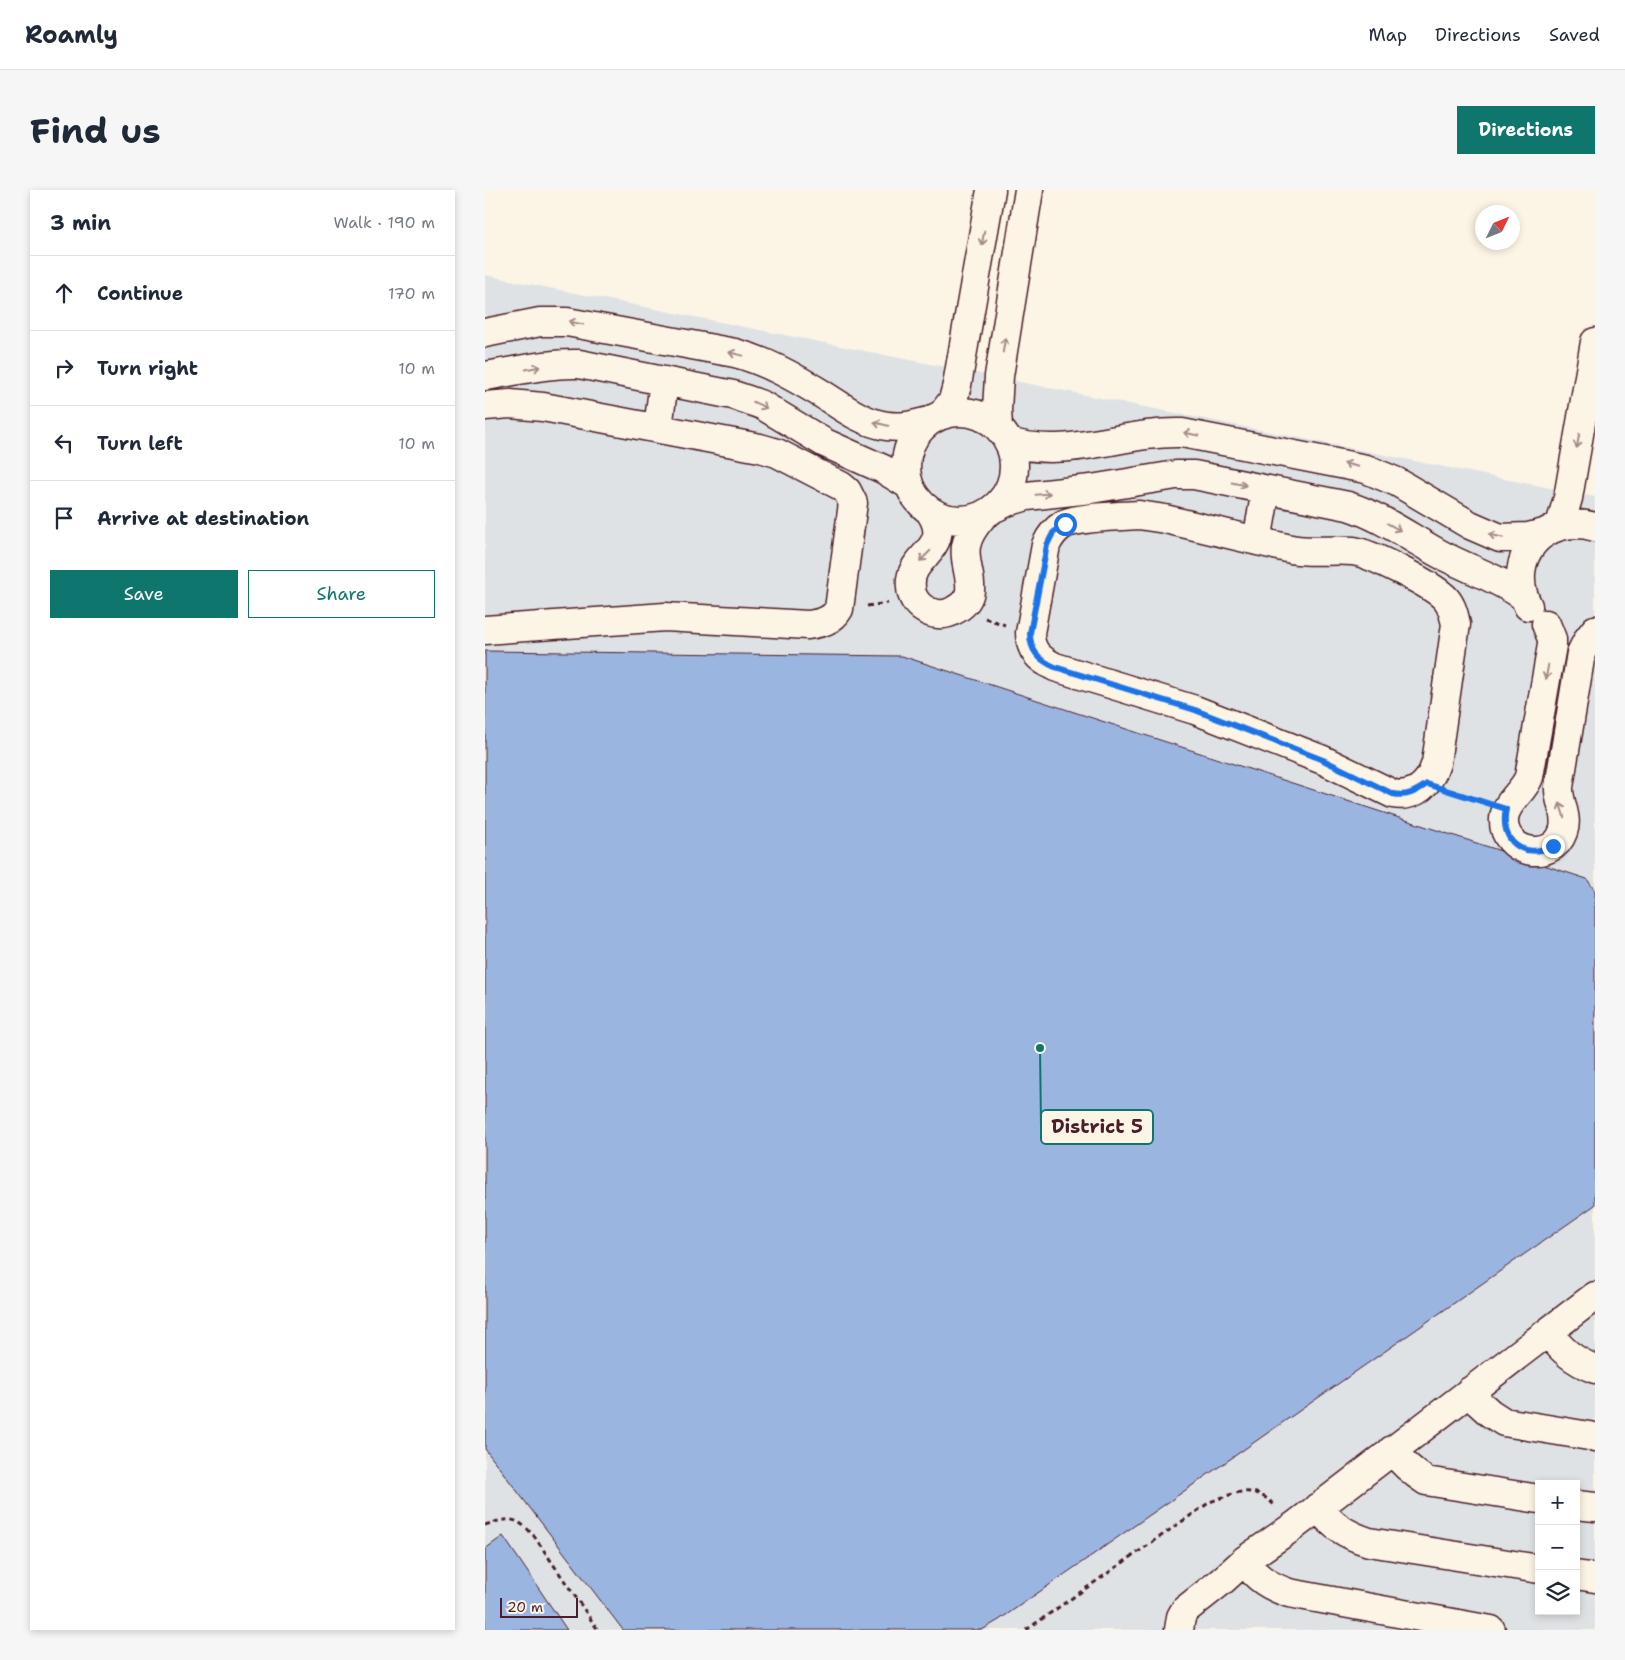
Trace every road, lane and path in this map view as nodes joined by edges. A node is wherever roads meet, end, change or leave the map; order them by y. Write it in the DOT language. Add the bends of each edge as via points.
graph roads {
  1 [pos="991,190"];
  2 [pos="1029,190"];
  3 [pos="485,333"];
  4 [pos="1595,342"];
  5 [pos="485,376"];
  6 [pos="664,381"];
  7 [pos="485,406"];
  8 [pos="937,417"];
  9 [pos="658,428"];
  10 [pos="1003,434"];
  11 [pos="909,485"];
  12 [pos="1266,490"];
  13 [pos="990,512"];
  14 [pos="931,513"];
  15 [pos="1595,527"];
  16 [pos="1552,529"];
  17 [pos="1257,541"];
  18 [pos="1523,596"];
  19 [pos="915,600"];
  20 [pos="839,609"];
  21 [pos="959,609"];
  22 [pos="1546,624"];
  23 [pos="485,630"];
  24 [pos="1595,630"];
  25 [pos="1030,633"];
  26 [pos="1427,784"];
  27 [pos="1506,809"];
  28 [pos="1595,1296"];
  29 [pos="1548,1332"];
  30 [pos="1595,1369"];
  31 [pos="1470,1391"];
  32 [pos="1595,1437"];
  33 [pos="1393,1450"];
  34 [pos="1535,1498"];
  35 [pos="1580,1506"];
  36 [pos="1319,1507"];
  37 [pos="1595,1508"];
  38 [pos="485,1525"];
  39 [pos="1294,1526"];
  40 [pos="1245,1560"];
  41 [pos="1535,1568"];
  42 [pos="1580,1576"];
  43 [pos="1595,1578"];
  44 [pos="598,1630"];
  45 [pos="1026,1630"];
  46 [pos="1179,1630"];
  47 [pos="1491,1630"];
  1 -- 8 [label="street, one-way" via="959,376 953,400"];
  10 -- 2 [label="street, one-way" via="997,410 999,376"];
  8 -- 3 [label="street, one-way" via="900,427 872,422 783,371 735,353 567,322 541,322"];
  4 -- 16 [label="street, one-way" via="1569,491"];
  5 -- 6 [label="street, one-way" via="561,363"];
  6 -- 9 [label="street"];
  6 -- 11 [label="street, one-way" via="733,395 762,405 825,443 883,469"];
  7 -- 9 [label="street" via="543,406"];
  8 -- 10 [label="street" via="964,412 982,416"];
  8 -- 11 [label="street" via="915,434 907,451 905,469"];
  9 -- 20 [label="street" via="777,453 847,491 853,503"];
  10 -- 13 [label="street" via="1014,459 1014,476 1008,493"];
  16 -- 10 [label="street, one-way" via="1527,537 1500,538 1470,526 1397,482 1366,469 1182,433 1155,433 1064,448 1039,448"];
  11 -- 14 [label="street" via="918,502"];
  13 -- 12 [label="street, one-way" via="1027,496 1176,474"];
  12 -- 17 [label="street"];
  12 -- 18 [label="street, one-way" via="1363,511"];
  13 -- 14 [label="street" via="965,521 948,520"];
  13 -- 21 [label="street" via="974,527 967,542 965,556 972,583 966,602"];
  14 -- 19 [label="street, one-way" via="938,533 932,549 912,572 911,591"];
  15 -- 16 [label="street" via="1577,523"];
  16 -- 18 [label="street" via="1531,545 1523,561 1520,578"];
  17 -- 25 [label="street" via="1153,516 1065,524 1053,533 1047,545"];
  17 -- 26 [label="street" via="1301,551 1368,554 1445,598 1456,624 1437,763"];
  18 -- 22 [label="street"];
  19 -- 20 [label="path"];
  19 -- 21 [label="street" via="930,613 950,613"];
  20 -- 23 [label="street" via="827,621 808,625 665,617"];
  21 -- 25 [label="path"];
  22 -- 24 [label="street" via="1562,631 1580,633"];
  22 -- 27 [label="street, one-way" via="1552,645 1529,777"];
  27 -- 24 [label="street, one-way" via="1507,833 1515,845 1524,850 1543,851 1553,846 1564,831 1559,787 1581,653"];
  25 -- 26 [label="street" via="1035,653 1055,667 1195,710 1323,760 1393,794 1409,795"];
  26 -- 27 [label="path"];
  28 -- 29 [label="street"];
  29 -- 30 [label="street" via="1568,1356"];
  29 -- 31 [label="street"];
  31 -- 32 [label="street" via="1490,1414 1504,1422"];
  31 -- 33 [label="street"];
  33 -- 34 [label="street" via="1407,1467 1426,1481"];
  33 -- 36 [label="street"];
  35 -- 37 [label="street"];
  36 -- 39 [label="street"];
  36 -- 41 [label="street" via="1326,1518 1351,1537"];
  38 -- 44 [label="path" via="504,1519 522,1523"];
  39 -- 40 [label="street"];
  39 -- 45 [label="path" via="1270,1501 1252,1491 1210,1502"];
  40 -- 46 [label="street" via="1185,1610"];
  40 -- 47 [label="street" via="1261,1580 1289,1593"];
  42 -- 43 [label="street"];
}
